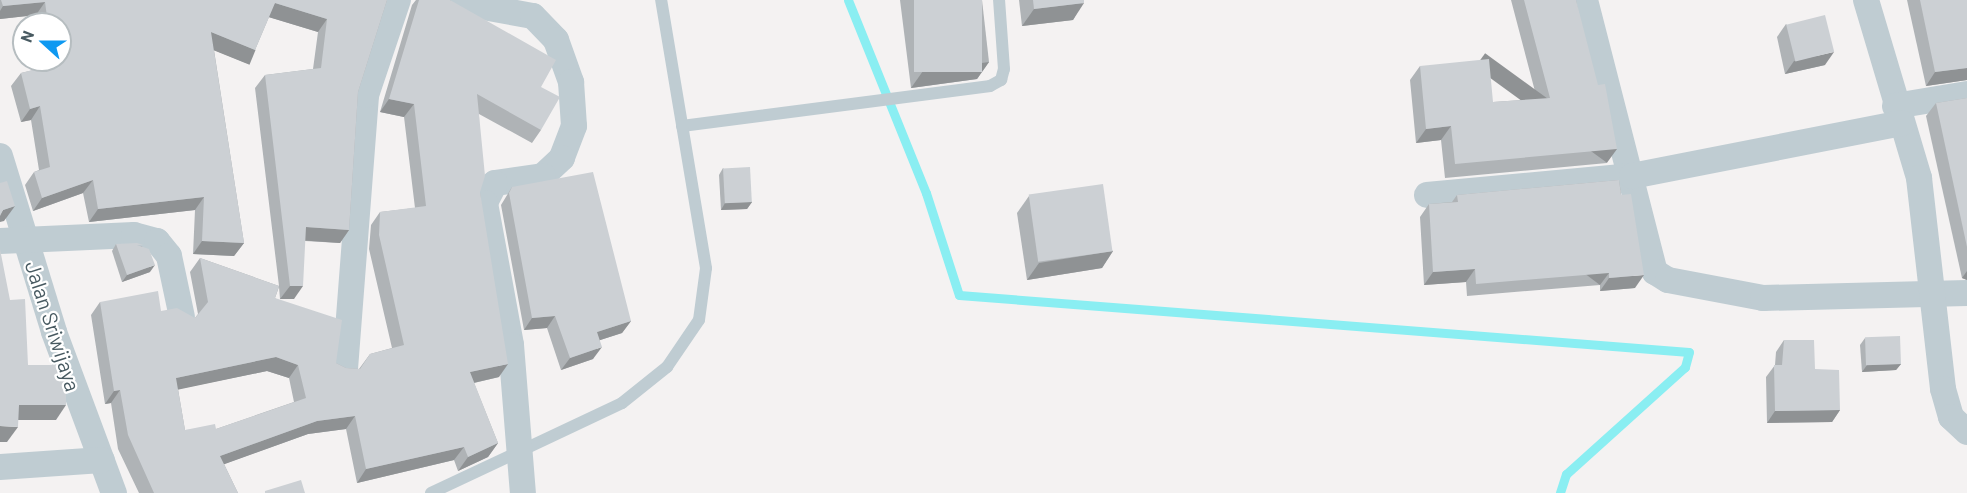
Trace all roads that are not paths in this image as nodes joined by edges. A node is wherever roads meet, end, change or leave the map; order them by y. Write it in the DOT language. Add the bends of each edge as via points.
graph roads {
  1 [pos="398,0"];
  2 [pos="444,0"];
  3 [pos="661,0"];
  4 [pos="999,0"];
  5 [pos="1585,0"];
  6 [pos="1866,0"];
  7 [pos="534,8"];
  8 [pos="1967,94"];
  9 [pos="1899,114"];
  10 [pos="682,126"];
  11 [pos="0,156"];
  12 [pos="1632,176"];
  13 [pos="1427,195"];
  14 [pos="12,241"];
  15 [pos="1967,293"];
  16 [pos="1934,295"];
  17 [pos="182,317"];
  18 [pos="345,369"];
  19 [pos="1967,432"];
  20 [pos="518,448"];
  21 [pos="102,460"];
  22 [pos="0,467"];
  23 [pos="114,493"];
  24 [pos="431,493"];
  25 [pos="523,493"];
  1 -- 18 [label="street" via="366,95"];
  2 -- 7 [label="street"];
  3 -- 10 [label="lane"];
  4 -- 10 [label="lane" via="1004,69 1001,80 990,86"];
  5 -- 12 [label="street"];
  6 -- 9 [label="street"];
  7 -- 20 [label="street" via="562,52 573,126 552,170 495,183 485,203 511,345"];
  8 -- 9 [label="street"];
  9 -- 12 [label="street"];
  9 -- 16 [label="street" via="1919,178"];
  10 -- 20 [label="lane" via="706,268 699,320 667,367 622,403"];
  11 -- 14 [label="street, Jalan Sriwijaya"];
  12 -- 13 [label="street"];
  12 -- 16 [label="street" via="1648,259 1655,272 1668,280 1763,298"];
  14 -- 17 [label="street" via="134,235 157,241 169,256"];
  14 -- 21 [label="street, Jalan Sriwijaya"];
  15 -- 16 [label="street"];
  16 -- 19 [label="street" via="1943,389 1951,417"];
  20 -- 24 [label="lane"];
  20 -- 25 [label="street"];
  21 -- 22 [label="street"];
  21 -- 23 [label="street, Jalan Sriwijaya"];
}
